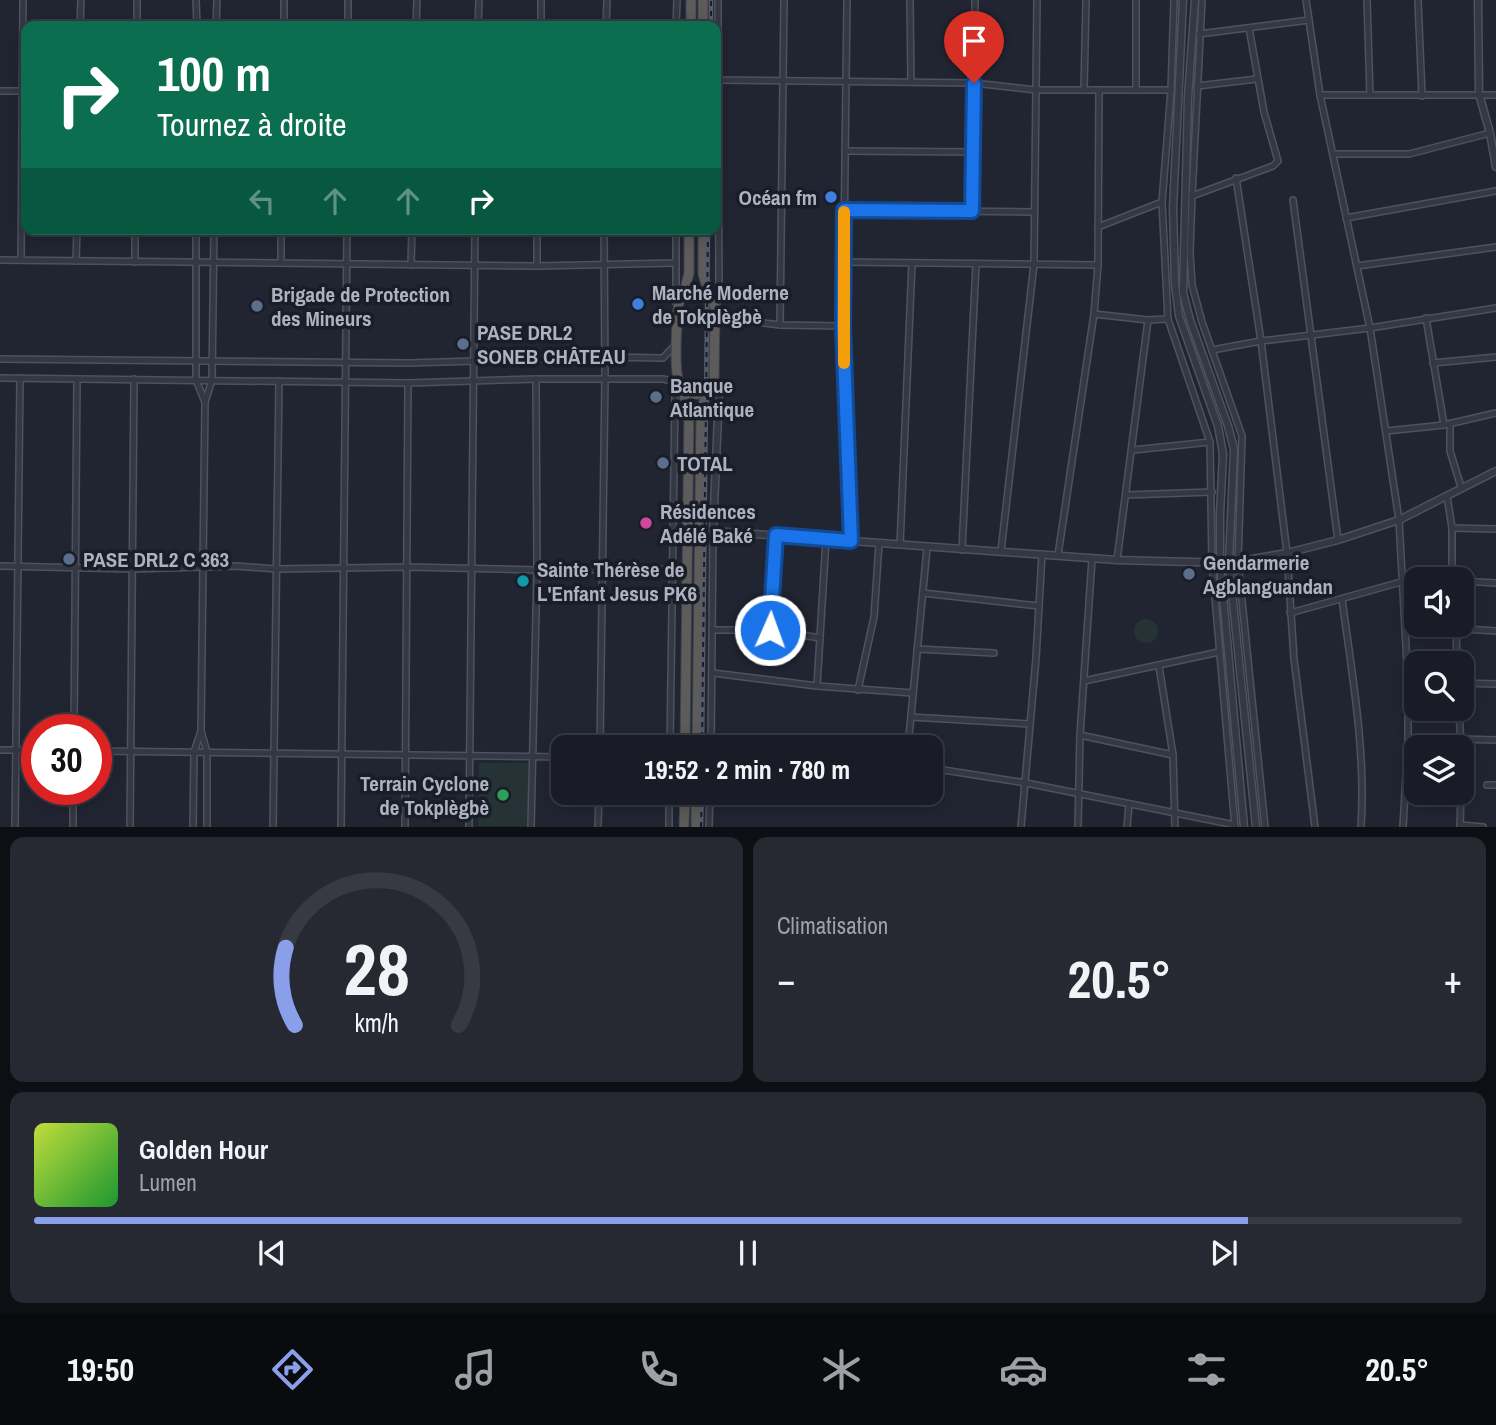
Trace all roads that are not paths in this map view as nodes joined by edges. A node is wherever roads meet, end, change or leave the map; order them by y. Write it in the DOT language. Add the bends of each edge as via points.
graph roads {
  1 [pos="23,0"];
  2 [pos="80,0"];
  3 [pos="137,0"];
  4 [pos="196,0"];
  5 [pos="217,0"];
  6 [pos="284,0"];
  7 [pos="348,0"];
  8 [pos="417,0"];
  9 [pos="479,0"];
  10 [pos="541,0"];
  11 [pos="607,0"];
  12 [pos="677,0"];
  13 [pos="691,0"];
  14 [pos="703,0"];
  15 [pos="718,0"];
  16 [pos="784,0"];
  17 [pos="847,0"];
  18 [pos="910,0"];
  19 [pos="975,0"];
  20 [pos="1037,0"];
  21 [pos="1086,0"];
  22 [pos="1136,0"];
  23 [pos="1174,0"];
  24 [pos="1183,0"];
  25 [pos="1195,0"];
  26 [pos="1202,0"];
  27 [pos="1306,0"];
  28 [pos="1367,0"];
  29 [pos="1418,0"];
  30 [pos="1478,0"];
  31 [pos="1309,20"];
  32 [pos="23,21"];
  33 [pos="80,21"];
  34 [pos="137,21"];
  35 [pos="197,21"];
  36 [pos="216,21"];
  37 [pos="284,21"];
  38 [pos="348,21"];
  39 [pos="416,21"];
  40 [pos="478,21"];
  41 [pos="541,21"];
  42 [pos="606,21"];
  43 [pos="676,21"];
  44 [pos="691,21"];
  45 [pos="703,21"];
  46 [pos="718,21"];
  47 [pos="1249,28"];
  48 [pos="1199,34"];
  49 [pos="784,79"];
  50 [pos="1257,79"];
  51 [pos="721,80"];
  52 [pos="847,81"];
  53 [pos="911,82"];
  54 [pos="974,83"];
  55 [pos="1197,86"];
  56 [pos="1035,90"];
  57 [pos="1084,90"];
  58 [pos="1136,90"];
  59 [pos="1171,90"];
  60 [pos="0,91"];
  61 [pos="21,91"];
  62 [pos="1099,91"];
  63 [pos="1479,94"];
  64 [pos="1320,95"];
  65 [pos="1370,95"];
  66 [pos="1496,95"];
  67 [pos="1422,96"];
  68 [pos="1490,134"];
  69 [pos="845,151"];
  70 [pos="973,152"];
  71 [pos="1334,154"];
  72 [pos="1496,167"];
  73 [pos="1236,178"];
  74 [pos="1496,191"];
  75 [pos="1192,196"];
  76 [pos="1293,200"];
  77 [pos="1162,202"];
  78 [pos="844,210"];
  79 [pos="972,211"];
  80 [pos="1034,212"];
  81 [pos="1346,218"];
  82 [pos="1098,227"];
  83 [pos="21,235"];
  84 [pos="77,235"];
  85 [pos="135,235"];
  86 [pos="196,235"];
  87 [pos="214,235"];
  88 [pos="281,235"];
  89 [pos="347,235"];
  90 [pos="412,235"];
  91 [pos="475,235"];
  92 [pos="537,235"];
  93 [pos="604,235"];
  94 [pos="676,235"];
  95 [pos="689,235"];
  96 [pos="703,235"];
  97 [pos="719,235"];
  98 [pos="1496,247"];
  99 [pos="0,260"];
  100 [pos="21,260"];
  101 [pos="76,261"];
  102 [pos="135,262"];
  103 [pos="196,262"];
  104 [pos="844,262"];
  105 [pos="213,263"];
  106 [pos="281,263"];
  107 [pos="676,263"];
  108 [pos="912,263"];
  109 [pos="347,264"];
  110 [pos="603,264"];
  111 [pos="976,264"];
  112 [pos="1034,264"];
  113 [pos="411,265"];
  114 [pos="1098,265"];
  115 [pos="475,266"];
  116 [pos="537,266"];
  117 [pos="1357,266"];
  118 [pos="682,297"];
  119 [pos="713,302"];
  120 [pos="1496,307"];
  121 [pos="678,311"];
  122 [pos="1094,314"];
  123 [pos="716,317"];
  124 [pos="1426,318"];
  125 [pos="1168,319"];
  126 [pos="1149,320"];
  127 [pos="780,325"];
  128 [pos="843,326"];
  129 [pos="1370,328"];
  130 [pos="1311,335"];
  131 [pos="1261,341"];
  132 [pos="677,342"];
  133 [pos="1212,350"];
  134 [pos="605,357"];
  135 [pos="1496,357"];
  136 [pos="0,359"];
  137 [pos="195,361"];
  138 [pos="212,361"];
  139 [pos="473,361"];
  140 [pos="346,362"];
  141 [pos="1433,363"];
  142 [pos="0,378"];
  143 [pos="20,378"];
  144 [pos="605,378"];
  145 [pos="78,379"];
  146 [pos="134,379"];
  147 [pos="536,379"];
  148 [pos="196,380"];
  149 [pos="212,380"];
  150 [pos="714,380"];
  151 [pos="279,381"];
  152 [pos="474,381"];
  153 [pos="346,382"];
  154 [pos="408,383"];
  155 [pos="680,385"];
  156 [pos="708,390"];
  157 [pos="205,402"];
  158 [pos="1496,413"];
  159 [pos="1447,424"];
  160 [pos="1386,431"];
  161 [pos="1210,442"];
  162 [pos="1133,450"];
  163 [pos="1496,471"];
  164 [pos="1461,487"];
  165 [pos="1212,492"];
  166 [pos="1126,495"];
  167 [pos="1447,496"];
  168 [pos="1399,520"];
  169 [pos="1452,528"];
  170 [pos="1496,529"];
  171 [pos="713,531"];
  172 [pos="776,535"];
  173 [pos="826,539"];
  174 [pos="1338,540"];
  175 [pos="851,541"];
  176 [pos="879,544"];
  177 [pos="900,545"];
  178 [pos="927,548"];
  179 [pos="962,550"];
  180 [pos="1001,551"];
  181 [pos="1287,553"];
  182 [pos="1042,554"];
  183 [pos="1058,555"];
  184 [pos="1092,559"];
  185 [pos="1117,560"];
  186 [pos="1238,562"];
  187 [pos="1216,563"];
  188 [pos="1229,563"];
  189 [pos="0,566"];
  190 [pos="18,566"];
  191 [pos="408,567"];
  192 [pos="1452,567"];
  193 [pos="76,568"];
  194 [pos="203,568"];
  195 [pos="344,568"];
  196 [pos="471,568"];
  197 [pos="133,569"];
  198 [pos="276,569"];
  199 [pos="673,569"];
  200 [pos="537,570"];
  201 [pos="602,570"];
  202 [pos="1401,582"];
  203 [pos="1474,582"];
  204 [pos="1496,583"];
  205 [pos="923,593"];
  206 [pos="1342,599"];
  207 [pos="1039,606"];
  208 [pos="1290,613"];
  209 [pos="1404,614"];
  210 [pos="1474,628"];
  211 [pos="713,630"];
  212 [pos="770,630"];
  213 [pos="1496,631"];
  214 [pos="1405,637"];
  215 [pos="820,638"];
  216 [pos="917,649"];
  217 [pos="1219,652"];
  218 [pos="994,653"];
  219 [pos="1159,666"];
  220 [pos="713,673"];
  221 [pos="1084,681"];
  222 [pos="1474,683"];
  223 [pos="1496,684"];
  224 [pos="817,686"];
  225 [pos="858,690"];
  226 [pos="913,693"];
  227 [pos="74,714"];
  228 [pos="911,717"];
  229 [pos="1030,724"];
  230 [pos="201,731"];
  231 [pos="600,735"];
  232 [pos="670,735"];
  233 [pos="685,735"];
  234 [pos="696,735"];
  235 [pos="711,735"];
  236 [pos="909,735"];
  237 [pos="1080,735"];
  238 [pos="1474,739"];
  239 [pos="1496,740"];
  240 [pos="0,750"];
  241 [pos="16,750"];
  242 [pos="21,750"];
  243 [pos="112,751"];
  244 [pos="131,751"];
  245 [pos="194,752"];
  246 [pos="207,752"];
  247 [pos="274,753"];
  248 [pos="342,753"];
  249 [pos="406,754"];
  250 [pos="469,755"];
  251 [pos="532,755"];
  252 [pos="1173,755"];
  253 [pos="551,756"];
  254 [pos="943,770"];
  255 [pos="1026,783"];
  256 [pos="1487,785"];
  257 [pos="1496,785"];
  258 [pos="1078,794"];
  259 [pos="1129,804"];
  260 [pos="73,805"];
  261 [pos="599,805"];
  262 [pos="670,805"];
  263 [pos="685,805"];
  264 [pos="696,805"];
  265 [pos="710,805"];
  266 [pos="1461,805"];
  267 [pos="1176,814"];
  268 [pos="1235,826"];
  269 [pos="1461,826"];
  270 [pos="15,827"];
  271 [pos="73,827"];
  272 [pos="130,827"];
  273 [pos="193,827"];
  274 [pos="207,827"];
  275 [pos="273,827"];
  276 [pos="341,827"];
  277 [pos="405,827"];
  278 [pos="469,827"];
  279 [pos="531,827"];
  280 [pos="598,827"];
  281 [pos="669,827"];
  282 [pos="684,827"];
  283 [pos="696,827"];
  284 [pos="709,827"];
  285 [pos="1021,827"];
  286 [pos="1078,827"];
  287 [pos="1127,827"];
  288 [pos="1175,827"];
  289 [pos="1244,827"];
  290 [pos="1256,827"];
  291 [pos="1265,827"];
  292 [pos="1315,827"];
  293 [pos="1361,827"];
  294 [pos="1403,827"];
  295 [pos="1483,827"];
  1 -- 32 [label="street"];
  2 -- 33 [label="street"];
  3 -- 34 [label="street"];
  4 -- 35 [label="street"];
  5 -- 36 [label="street"];
  6 -- 37 [label="street"];
  7 -- 38 [label="street"];
  8 -- 39 [label="street"];
  9 -- 40 [label="street"];
  10 -- 41 [label="street"];
  11 -- 42 [label="street"];
  12 -- 43 [label="street"];
  13 -- 44 [label="highway"];
  14 -- 45 [label="highway"];
  15 -- 46 [label="street"];
  16 -- 49 [label="street"];
  17 -- 52 [label="street"];
  18 -- 53 [label="street"];
  19 -- 54 [label="street"];
  20 -- 56 [label="street"];
  21 -- 57 [label="street"];
  22 -- 58 [label="street"];
  23 -- 59 [label="street"];
  24 -- 187 [label="street" via="1173,208 1175,284 1179,316 1218,426 1223,454"];
  25 -- 188 [label="street" via="1183,293 1234,449"];
  26 -- 48 [label="street"];
  27 -- 31 [label="street"];
  28 -- 65 [label="street"];
  29 -- 67 [label="street"];
  30 -- 63 [label="street"];
  31 -- 47 [label="street"];
  31 -- 64 [label="street"];
  47 -- 48 [label="street"];
  47 -- 50 [label="street"];
  48 -- 55 [label="street"];
  49 -- 51 [label="street"];
  49 -- 52 [label="street"];
  49 -- 127 [label="street"];
  50 -- 55 [label="street"];
  50 -- 73 [label="street" via="1278,161"];
  52 -- 53 [label="street"];
  52 -- 69 [label="street"];
  53 -- 54 [label="street"];
  54 -- 56 [label="street"];
  54 -- 70 [label="street"];
  55 -- 75 [label="street"];
  56 -- 57 [label="street"];
  56 -- 80 [label="street"];
  57 -- 62 [label="street"];
  58 -- 59 [label="street"];
  58 -- 62 [label="street"];
  59 -- 77 [label="street"];
  60 -- 61 [label="street"];
  62 -- 82 [label="street"];
  63 -- 66 [label="street"];
  63 -- 67 [label="street"];
  63 -- 68 [label="street"];
  64 -- 65 [label="street"];
  64 -- 71 [label="street"];
  65 -- 67 [label="street"];
  68 -- 71 [label="street" via="1409,154"];
  68 -- 72 [label="street"];
  69 -- 70 [label="street"];
  69 -- 78 [label="street"];
  70 -- 79 [label="street"];
  71 -- 81 [label="street"];
  73 -- 75 [label="street"];
  73 -- 131 [label="street"];
  74 -- 81 [label="street"];
  75 -- 133 [label="street" via="1192,285"];
  76 -- 130 [label="street"];
  77 -- 82 [label="street"];
  77 -- 125 [label="street"];
  78 -- 79 [label="street"];
  78 -- 104 [label="street"];
  79 -- 80 [label="street"];
  80 -- 112 [label="street"];
  81 -- 117 [label="street"];
  82 -- 114 [label="street"];
  83 -- 100 [label="street"];
  84 -- 101 [label="street"];
  85 -- 102 [label="street"];
  86 -- 103 [label="street"];
  87 -- 105 [label="street"];
  88 -- 106 [label="street"];
  89 -- 109 [label="street"];
  90 -- 113 [label="street"];
  91 -- 115 [label="street"];
  92 -- 116 [label="street"];
  93 -- 110 [label="street"];
  94 -- 107 [label="street"];
  95 -- 118 [label="highway" via="689,273"];
  96 -- 119 [label="highway" via="703,274"];
  97 -- 119 [label="street" via="719,300"];
  98 -- 117 [label="street"];
  99 -- 100 [label="street"];
  100 -- 101 [label="street"];
  101 -- 102 [label="street"];
  102 -- 103 [label="street"];
  103 -- 105 [label="street"];
  103 -- 137 [label="street"];
  104 -- 108 [label="street"];
  104 -- 128 [label="street"];
  105 -- 106 [label="street"];
  105 -- 138 [label="street"];
  106 -- 109 [label="street"];
  107 -- 110 [label="street"];
  107 -- 121 [label="street"];
  108 -- 111 [label="street"];
  108 -- 177 [label="street"];
  109 -- 113 [label="street"];
  109 -- 140 [label="street"];
  110 -- 116 [label="street"];
  110 -- 134 [label="street"];
  111 -- 112 [label="street"];
  111 -- 179 [label="street"];
  112 -- 114 [label="street"];
  112 -- 180 [label="street"];
  113 -- 115 [label="street"];
  114 -- 122 [label="street"];
  115 -- 116 [label="street"];
  115 -- 139 [label="street"];
  117 -- 129 [label="street"];
  118 -- 119 [label="highway" via="698,291"];
  118 -- 121 [label="highway"];
  119 -- 123 [label="highway"];
  120 -- 124 [label="street"];
  121 -- 132 [label="highway"];
  122 -- 126 [label="street"];
  122 -- 183 [label="street"];
  123 -- 127 [label="street"];
  123 -- 150 [label="highway"];
  124 -- 129 [label="street"];
  124 -- 141 [label="street"];
  125 -- 126 [label="street"];
  125 -- 161 [label="street"];
  126 -- 162 [label="street"];
  127 -- 128 [label="street"];
  128 -- 175 [label="street"];
  129 -- 130 [label="street"];
  129 -- 160 [label="street"];
  130 -- 131 [label="street"];
  130 -- 174 [label="street"];
  131 -- 133 [label="street"];
  131 -- 181 [label="street"];
  132 -- 134 [label="street" via="663,358"];
  132 -- 155 [label="highway"];
  133 -- 186 [label="street" via="1242,436"];
  134 -- 139 [label="street"];
  134 -- 144 [label="street"];
  135 -- 141 [label="street"];
  136 -- 137 [label="street"];
  137 -- 138 [label="street"];
  137 -- 148 [label="street"];
  138 -- 140 [label="street"];
  138 -- 149 [label="street"];
  139 -- 140 [label="street"];
  139 -- 152 [label="street"];
  140 -- 153 [label="street"];
  141 -- 159 [label="street"];
  142 -- 143 [label="street"];
  143 -- 145 [label="street"];
  143 -- 190 [label="street"];
  144 -- 147 [label="street"];
  144 -- 155 [label="street" via="671,379"];
  144 -- 201 [label="street"];
  145 -- 146 [label="street"];
  145 -- 193 [label="street"];
  146 -- 148 [label="street"];
  146 -- 197 [label="street"];
  147 -- 152 [label="street"];
  147 -- 200 [label="street"];
  148 -- 149 [label="street"];
  148 -- 157 [label="street"];
  149 -- 151 [label="street"];
  149 -- 157 [label="street"];
  150 -- 156 [label="highway"];
  150 -- 171 [label="street" via="719,392"];
  151 -- 153 [label="street"];
  151 -- 198 [label="street"];
  152 -- 154 [label="street"];
  152 -- 196 [label="street"];
  153 -- 154 [label="street"];
  153 -- 195 [label="street"];
  154 -- 191 [label="street"];
  155 -- 156 [label="highway" via="694,394"];
  155 -- 199 [label="street" via="674,398"];
  155 -- 233 [label="highway" via="689,412"];
  156 -- 234 [label="highway" via="701,413"];
  157 -- 194 [label="street"];
  158 -- 159 [label="street"];
  159 -- 160 [label="street"];
  159 -- 164 [label="street"];
  160 -- 168 [label="street"];
  161 -- 162 [label="street"];
  161 -- 165 [label="street"];
  162 -- 166 [label="street"];
  163 -- 164 [label="street"];
  164 -- 167 [label="street"];
  165 -- 166 [label="street"];
  165 -- 187 [label="street"];
  166 -- 185 [label="street"];
  167 -- 168 [label="street"];
  167 -- 169 [label="street"];
  168 -- 174 [label="street"];
  168 -- 202 [label="street"];
  169 -- 170 [label="street"];
  169 -- 192 [label="street"];
  171 -- 172 [label="street"];
  171 -- 211 [label="street"];
  172 -- 173 [label="street"];
  172 -- 212 [label="street"];
  173 -- 175 [label="street"];
  173 -- 215 [label="street"];
  174 -- 181 [label="street"];
  175 -- 176 [label="street"];
  176 -- 177 [label="street"];
  176 -- 225 [label="street" via="874,617"];
  177 -- 178 [label="street"];
  178 -- 179 [label="street"];
  178 -- 205 [label="street"];
  179 -- 180 [label="street"];
  180 -- 182 [label="street"];
  181 -- 186 [label="street"];
  181 -- 208 [label="street"];
  182 -- 183 [label="street"];
  182 -- 207 [label="street"];
  183 -- 184 [label="street"];
  184 -- 185 [label="street"];
  184 -- 221 [label="street"];
  185 -- 187 [label="street"];
  186 -- 188 [label="street"];
  186 -- 291 [label="street"];
  187 -- 188 [label="street"];
  187 -- 217 [label="street"];
  187 -- 289 [label="street"];
  188 -- 290 [label="street"];
  189 -- 190 [label="street"];
  190 -- 193 [label="street"];
  190 -- 241 [label="street"];
  191 -- 195 [label="street"];
  191 -- 196 [label="street"];
  191 -- 249 [label="street"];
  193 -- 197 [label="street"];
  193 -- 227 [label="street"];
  194 -- 197 [label="street"];
  194 -- 198 [label="street"];
  194 -- 230 [label="street"];
  195 -- 198 [label="street"];
  195 -- 248 [label="street"];
  196 -- 200 [label="street"];
  196 -- 250 [label="street"];
  197 -- 244 [label="street"];
  198 -- 247 [label="street"];
  199 -- 201 [label="street"];
  199 -- 232 [label="street"];
  200 -- 201 [label="street"];
  200 -- 251 [label="street"];
  201 -- 231 [label="street"];
  202 -- 206 [label="street"];
  202 -- 209 [label="street"];
  203 -- 204 [label="street"];
  205 -- 207 [label="street"];
  205 -- 216 [label="street"];
  206 -- 208 [label="street"];
  206 -- 293 [label="street" via="1362,776"];
  207 -- 229 [label="street"];
  208 -- 292 [label="street"];
  210 -- 213 [label="street"];
  211 -- 212 [label="street"];
  211 -- 220 [label="street"];
  212 -- 215 [label="street"];
  214 -- 294 [label="street" via="1408,738"];
  215 -- 224 [label="street"];
  216 -- 218 [label="street"];
  216 -- 226 [label="street"];
  217 -- 219 [label="street"];
  217 -- 268 [label="street"];
  219 -- 221 [label="street"];
  219 -- 252 [label="street"];
  220 -- 224 [label="street"];
  220 -- 235 [label="street"];
  221 -- 237 [label="street"];
  222 -- 223 [label="street"];
  224 -- 225 [label="street"];
  225 -- 226 [label="street"];
  226 -- 228 [label="street"];
  228 -- 229 [label="street"];
  228 -- 236 [label="street"];
  229 -- 255 [label="street"];
  230 -- 245 [label="street"];
  230 -- 246 [label="street"];
  237 -- 252 [label="street"];
  237 -- 258 [label="street"];
  238 -- 239 [label="street"];
  240 -- 241 [label="street"];
  241 -- 242 [label="street"];
  241 -- 270 [label="street"];
  243 -- 244 [label="street"];
  244 -- 245 [label="street"];
  244 -- 272 [label="street"];
  245 -- 246 [label="street"];
  245 -- 273 [label="street"];
  246 -- 247 [label="street"];
  246 -- 274 [label="street"];
  247 -- 248 [label="street"];
  247 -- 275 [label="street"];
  248 -- 249 [label="street"];
  248 -- 276 [label="street"];
  249 -- 250 [label="street"];
  249 -- 277 [label="street"];
  250 -- 251 [label="street"];
  250 -- 278 [label="street"];
  251 -- 253 [label="street"];
  251 -- 279 [label="street"];
  252 -- 267 [label="street"];
  254 -- 255 [label="street"];
  255 -- 258 [label="street"];
  255 -- 285 [label="street"];
  256 -- 257 [label="street"];
  258 -- 259 [label="street"];
  258 -- 286 [label="street"];
  259 -- 267 [label="street"];
  259 -- 287 [label="street"];
  260 -- 271 [label="street"];
  261 -- 280 [label="street"];
  262 -- 281 [label="street"];
  263 -- 282 [label="highway"];
  264 -- 283 [label="highway"];
  265 -- 284 [label="street"];
  266 -- 269 [label="street"];
  267 -- 268 [label="street"];
  267 -- 288 [label="street"];
  269 -- 295 [label="street"];
}
